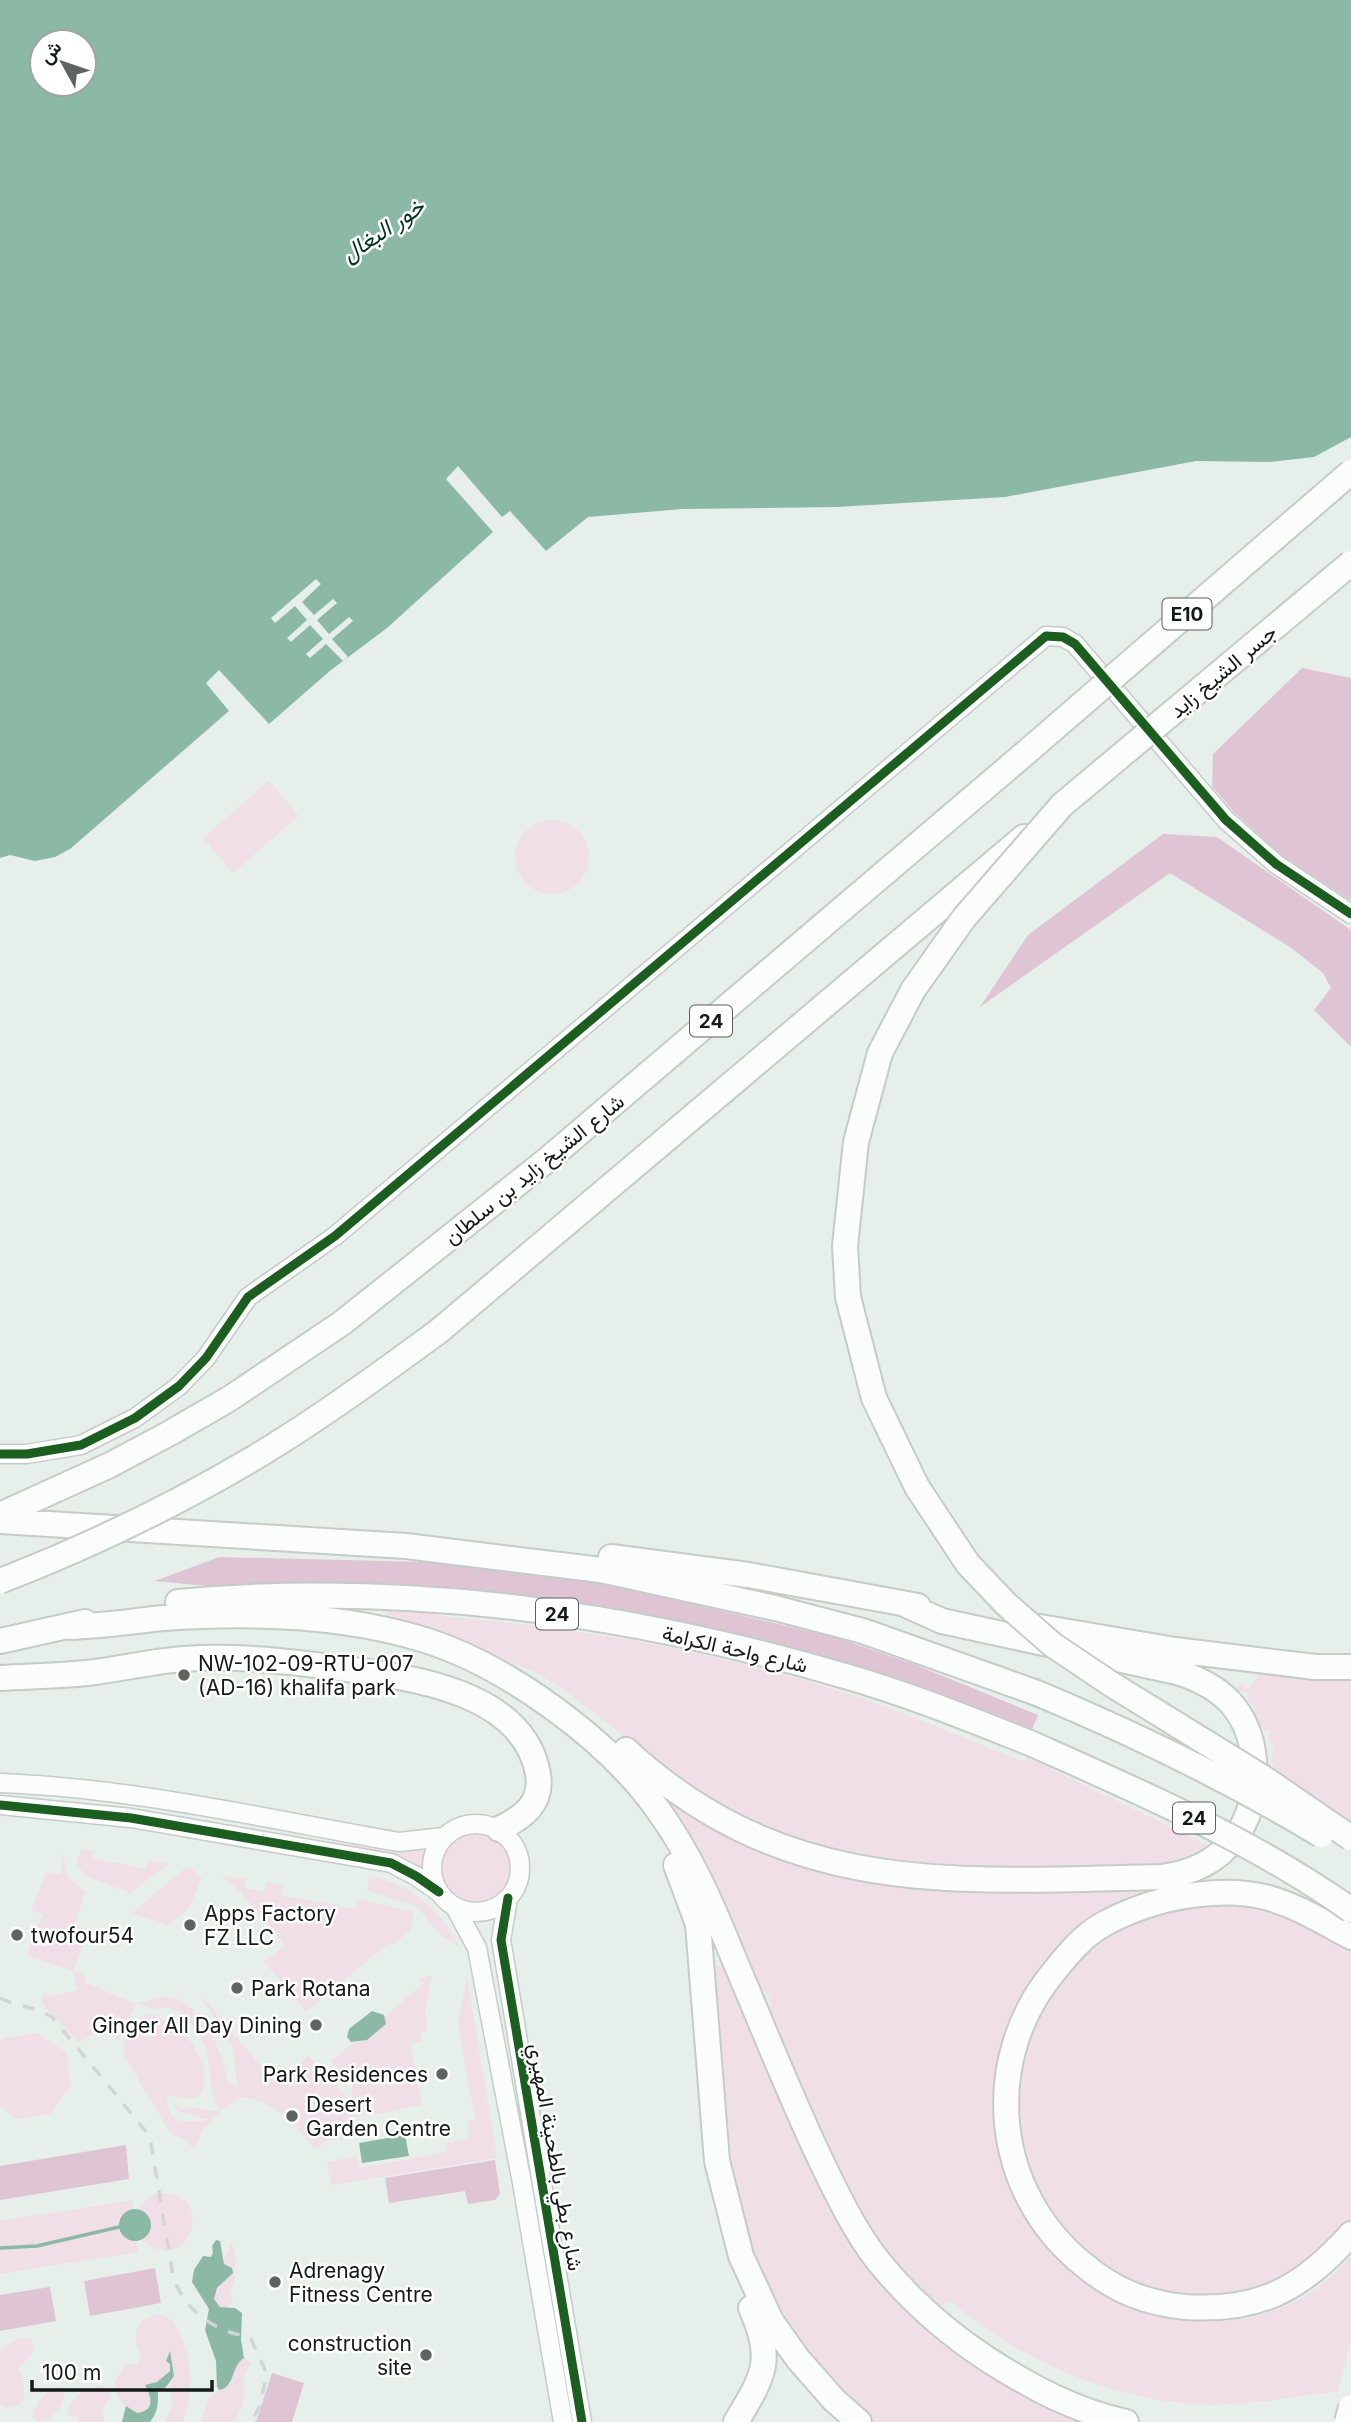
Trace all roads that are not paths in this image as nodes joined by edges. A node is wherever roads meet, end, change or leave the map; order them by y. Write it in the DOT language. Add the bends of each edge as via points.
graph roads {
  1 [pos="1351,472"];
  2 [pos="1351,563"];
  3 [pos="1022,756"];
  4 [pos="1062,805"];
  5 [pos="1351,914"];
  6 [pos="0,1454"];
  7 [pos="0,1515"];
  8 [pos="0,1521"];
  9 [pos="406,1546"];
  10 [pos="0,1581"];
  11 [pos="902,1603"];
  12 [pos="70,1627"];
  13 [pos="0,1641"];
  14 [pos="478,1661"];
  15 [pos="1351,1667"];
  16 [pos="0,1678"];
  17 [pos="597,1745"];
  18 [pos="0,1783"];
  19 [pos="0,1805"];
  20 [pos="499,1829"];
  21 [pos="444,1837"];
  22 [pos="1351,1838"];
  23 [pos="1351,1855"];
  24 [pos="439,1892"];
  25 [pos="508,1898"];
  26 [pos="455,1907"];
  27 [pos="1351,1910"];
  28 [pos="1351,1937"];
  29 [pos="711,2094"];
  30 [pos="1351,2234"];
  31 [pos="1351,2407"];
  32 [pos="1351,2417"];
  33 [pos="563,2422"];
  34 [pos="582,2422"];
  35 [pos="736,2422"];
  36 [pos="859,2422"];
  37 [pos="1126,2422"];
  38 [pos="1330,2422"];
  39 [pos="1347,2422"];
  1 -- 3 [label="highway, E10, bridge"];
  2 -- 4 [label="highway, جسر الشيخ زايد, bridge"];
  3 -- 7 [label="highway, شارع الشيخ زايد بن سلطان / 24" via="547,1160 342,1323 170,1433"];
  4 -- 10 [label="highway, bridge" via="593,1203 379,1375 254,1458 156,1512"];
  4 -- 22 [label="highway, bridge" via="964,918 913,990 880,1053 856,1142 845,1246 848,1297 874,1398 935,1515 968,1563 1006,1604 1053,1645"];
  5 -- 6 [label="street" via="1276,864 1226,821 1075,644 1063,637 1046,636 335,1236 248,1297 206,1358 179,1386 135,1418 81,1445"];
  8 -- 9 [label="highway, 24"];
  9 -- 11 [label="highway" via="454,1541 567,1551 748,1575"];
  9 -- 23 [label="highway, 24, bridge" via="601,1570 863,1631 1096,1717 1210,1772"];
  11 -- 14 [label="highway" via="942,1621 1163,1669 1210,1686 1236,1710 1254,1752 1255,1789 1250,1813 1238,1834 1205,1864 1162,1877 958,1879 851,1867 783,1848 718,1819 664,1783 568,1700 521,1675"];
  11 -- 15 [label="highway" via="1175,1650"];
  12 -- 13 [label="highway, 24"];
  12 -- 14 [label="highway" via="239,1615 301,1616 425,1640"];
  12 -- 27 [label="highway, شارع واحة الكرامة / 24, bridge" via="159,1603 298,1595 398,1597 578,1616 691,1637 847,1676 1030,1743 1168,1804"];
  14 -- 17 [label="highway" via="544,1700"];
  16 -- 20 [label="highway" via="93,1672 185,1659 238,1659 394,1675 429,1683 459,1693 507,1721 534,1757 538,1778 533,1806"];
  17 -- 29 [label="highway" via="650,1816 678,1869 698,1924"];
  17 -- 37 [label="highway" via="645,1792 689,1860 812,2142 839,2198 878,2261 945,2329 1023,2382"];
  18 -- 21 [label="street" via="133,1795 400,1842"];
  19 -- 24 [label="street" via="131,1818 391,1863"];
  20 -- 21 [label="street" via="470,1823"];
  20 -- 25 [label="street" via="520,1861 516,1887"];
  21 -- 24 [label="street" via="432,1864"];
  24 -- 26 [label="street"];
  25 -- 26 [label="street" via="478,1912"];
  25 -- 34 [label="street, شارع بطي بالطحينة المهيري" via="502,1940"];
  26 -- 33 [label="street, شارع بطي بالطحينة المهيري" via="477,1948"];
  28 -- 30 [label="highway" via="1304,1911 1264,1897 1226,1893 1191,1894 1143,1906 1101,1926 1073,1948 1042,1985 1022,2021 1009,2060 1005,2105 1012,2160 1032,2206 1062,2248 1096,2276 1136,2298 1212,2309 1270,2297 1303,2281"];
  29 -- 35 [label="highway" via="707,2150 716,2206 765,2351 757,2385"];
  29 -- 36 [label="highway" via="727,2208 751,2280 771,2321 798,2359"];
  31 -- 39 [label="highway, bridge"];
  32 -- 38 [label="highway"];
}
